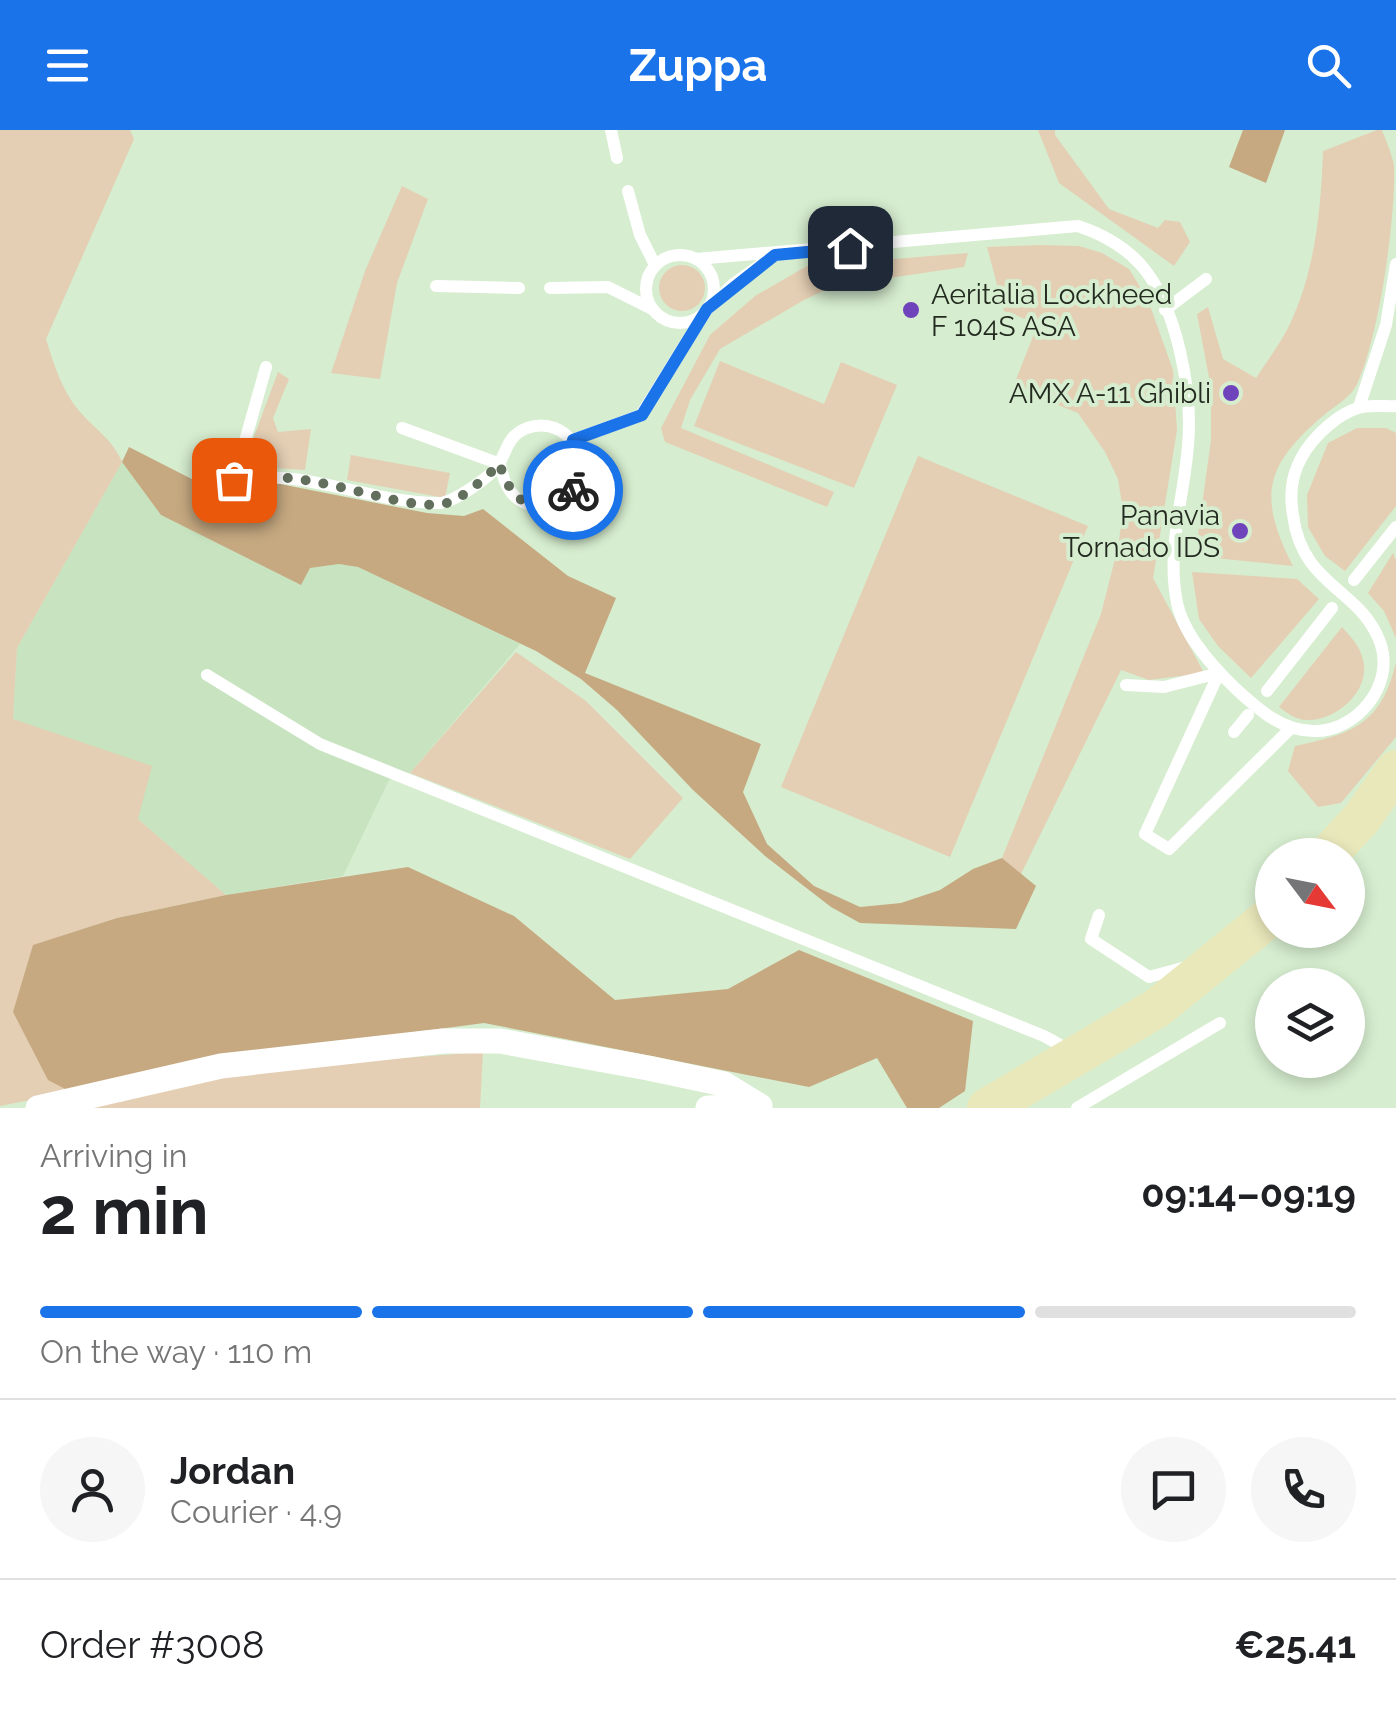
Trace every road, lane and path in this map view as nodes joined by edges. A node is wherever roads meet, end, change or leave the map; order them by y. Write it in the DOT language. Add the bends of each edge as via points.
graph roads {
  1 [pos="611,130"];
  2 [pos="617,158"];
  3 [pos="628,191"];
  4 [pos="775,255"];
  5 [pos="696,259"];
  6 [pos="1396,264"];
  7 [pos="655,265"];
  8 [pos="1206,279"];
  9 [pos="436,286"];
  10 [pos="519,288"];
  11 [pos="550,288"];
  12 [pos="652,309"];
  13 [pos="707,309"];
  14 [pos="1166,310"];
  15 [pos="1391,327"];
  16 [pos="266,367"];
  17 [pos="1396,406"];
  18 [pos="1359,408"];
  19 [pos="402,428"];
  20 [pos="573,440"];
  21 [pos="500,464"];
  22 [pos="1396,527"];
  23 [pos="1354,580"];
  24 [pos="1332,608"];
  25 [pos="1220,673"];
  26 [pos="208,676"];
  27 [pos="1126,686"];
  28 [pos="1267,691"];
  29 [pos="1248,715"];
  30 [pos="1290,728"];
  31 [pos="1234,732"];
  32 [pos="1396,770"];
  33 [pos="1344,838"];
  34 [pos="1099,915"];
  35 [pos="1255,927"];
  36 [pos="1255,929"];
  37 [pos="1220,1023"];
  38 [pos="1078,1054"];
  39 [pos="761,1107"];
  40 [pos="38,1108"];
  41 [pos="708,1108"];
  42 [pos="987,1108"];
  43 [pos="1078,1108"];
  1 -- 2 [label="lane"];
  3 -- 7 [label="lane"];
  4 -- 5 [label="lane"];
  4 -- 13 [label="lane"];
  4 -- 14 [label="lane" via="1078,226 1105,234 1142,266"];
  5 -- 7 [label="lane" via="676,255"];
  5 -- 13 [label="lane" via="714,288"];
  6 -- 15 [label="lane"];
  7 -- 12 [label="lane" via="645,290"];
  8 -- 14 [label="lane"];
  9 -- 10 [label="lane"];
  11 -- 12 [label="lane" via="608,287"];
  12 -- 13 [label="lane" via="684,323"];
  13 -- 20 [label="lane" via="642,415"];
  14 -- 25 [label="lane" via="1187,386 1188,444 1172,561 1178,607"];
  15 -- 18 [label="lane"];
  16 -- 21 [label="lane" via="234,480 296,478 403,502 445,504"];
  17 -- 18 [label="lane"];
  18 -- 30 [label="lane" via="1326,427 1307,448 1294,472 1291,501 1296,538 1313,568 1368,620 1382,646 1381,676 1354,721 1327,731"];
  19 -- 21 [label="lane"];
  20 -- 21 [label="lane" via="557,428 533,426 509,440"];
  20 -- 21 [label="lane" via="580,478 569,496 551,506 528,505 512,495"];
  22 -- 23 [label="lane"];
  24 -- 28 [label="lane"];
  25 -- 27 [label="lane" via="1164,687"];
  25 -- 30 [label="lane"];
  25 -- 30 [label="lane" via="1145,834 1169,848"];
  26 -- 38 [label="lane" via="320,744"];
  29 -- 31 [label="lane"];
  32 -- 33 [label="main road"];
  34 -- 35 [label="lane" via="1091,939 1149,977 1188,966"];
  36 -- 38 [label="main road" via="1157,1008"];
  37 -- 43 [label="lane"];
  38 -- 42 [label="main road"];
  39 -- 40 [label="street" via="724,1084 648,1068 500,1041 443,1041 221,1066"];
  39 -- 41 [label="street"];
}
